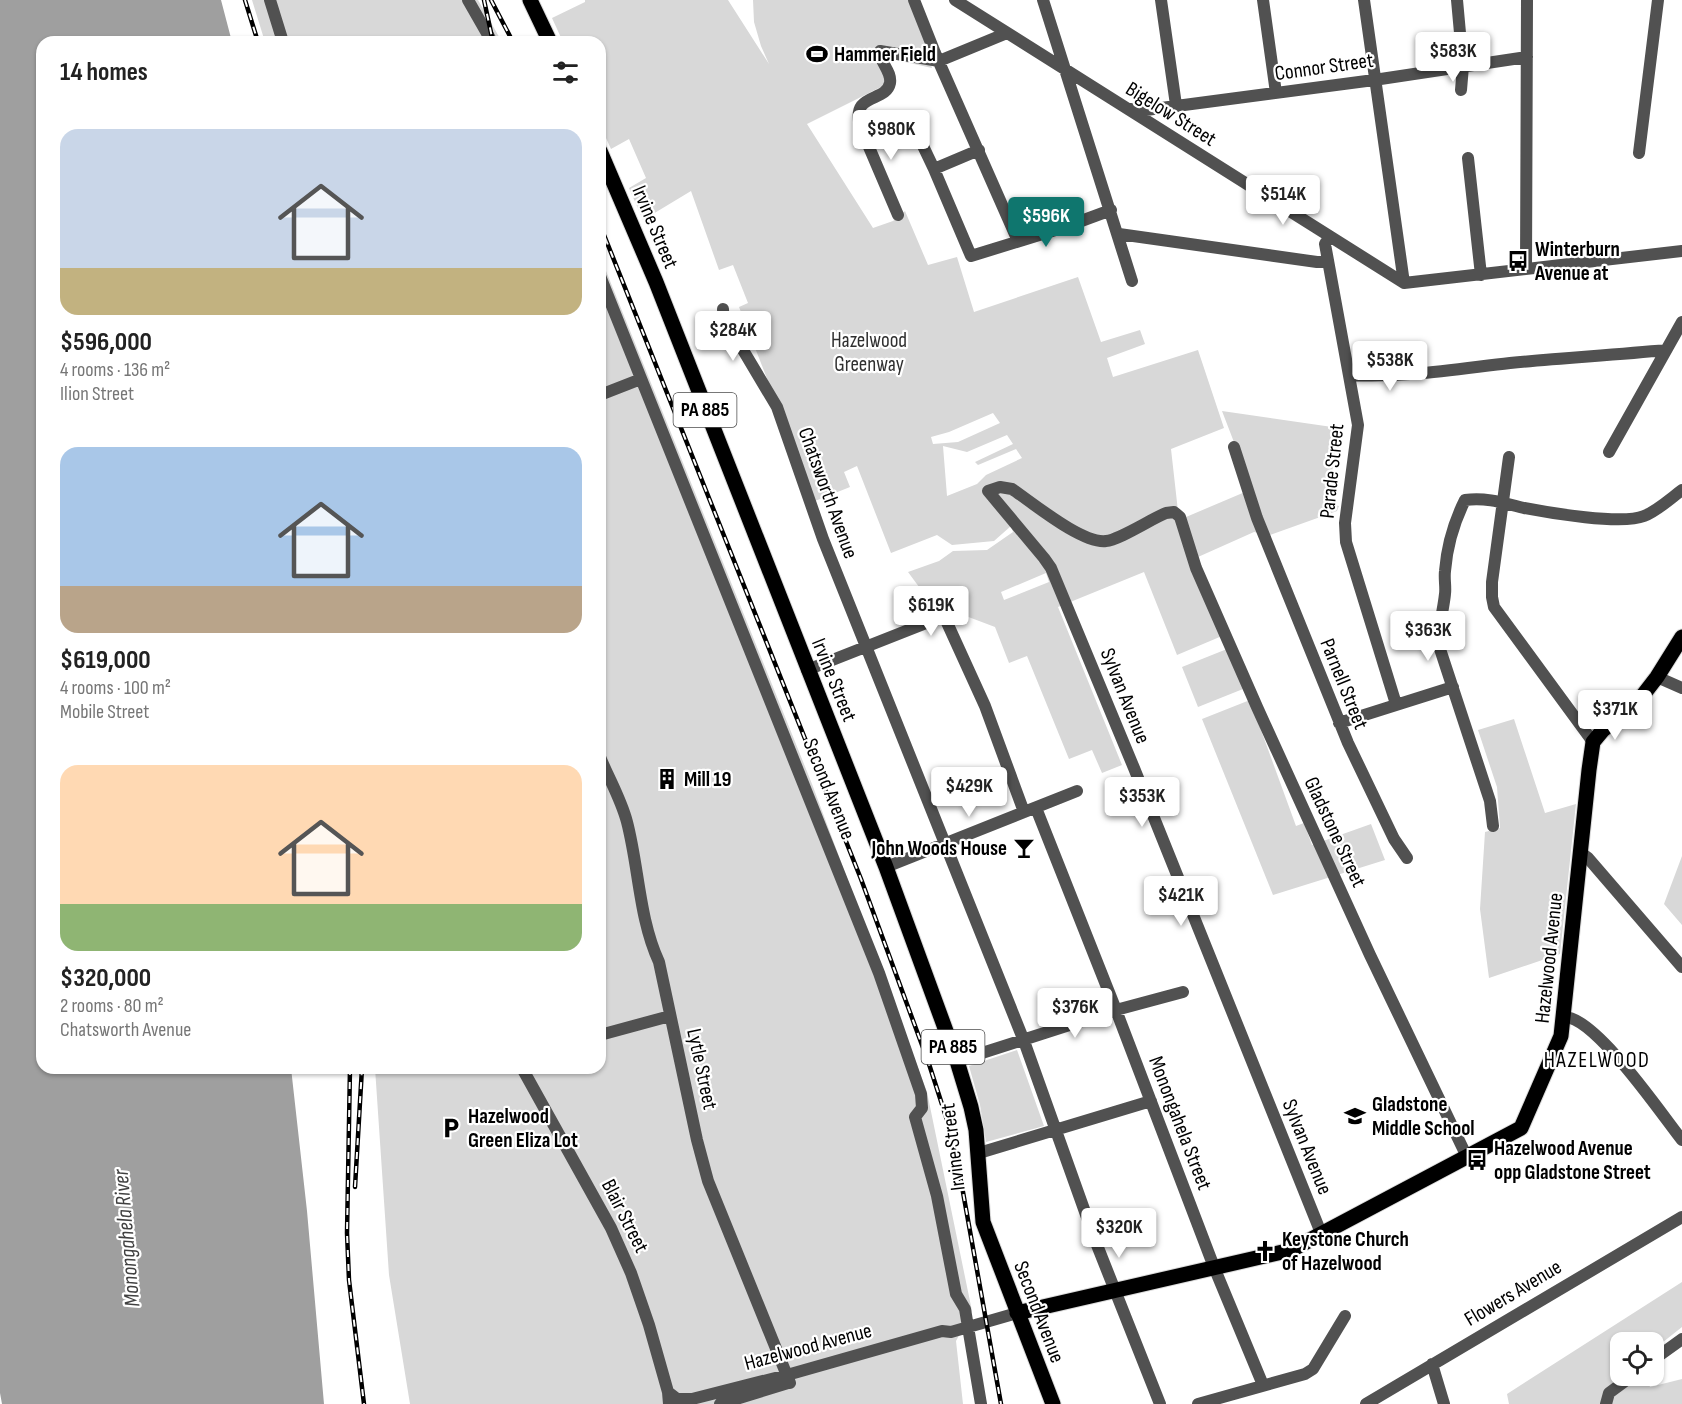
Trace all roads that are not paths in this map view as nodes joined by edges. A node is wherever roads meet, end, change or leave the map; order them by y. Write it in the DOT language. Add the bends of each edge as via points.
graph roads {
  1 [pos="270,0"];
  2 [pos="468,0"];
  3 [pos="530,0"];
  4 [pos="914,0"];
  5 [pos="955,0"];
  6 [pos="1043,0"];
  7 [pos="1161,0"];
  8 [pos="1263,0"];
  9 [pos="1365,0"];
  10 [pos="1456,0"];
  11 [pos="1527,0"];
  12 [pos="1658,0"];
  13 [pos="1007,33"];
  14 [pos="281,36"];
  15 [pos="489,36"];
  16 [pos="547,36"];
  17 [pos="1527,57"];
  18 [pos="939,61"];
  19 [pos="1463,66"];
  20 [pos="1066,71"];
  21 [pos="1374,80"];
  22 [pos="1461,90"];
  23 [pos="1276,93"];
  24 [pos="1176,105"];
  25 [pos="1126,108"];
  26 [pos="914,127"];
  27 [pos="979,150"];
  28 [pos="1639,153"];
  29 [pos="1468,158"];
  30 [pos="606,165"];
  31 [pos="934,169"];
  32 [pos="1111,210"];
  33 [pos="898,215"];
  34 [pos="1119,234"];
  35 [pos="1329,237"];
  36 [pos="1018,241"];
  37 [pos="1682,251"];
  38 [pos="1328,260"];
  39 [pos="1526,269"];
  40 [pos="1481,275"];
  41 [pos="1132,281"];
  42 [pos="1404,284"];
  43 [pos="606,291"];
  44 [pos="723,309"];
  45 [pos="1682,322"];
  46 [pos="1666,350"];
  47 [pos="1350,375"];
  48 [pos="641,379"];
  49 [pos="606,393"];
  50 [pos="1234,447"];
  51 [pos="1609,452"];
  52 [pos="1509,456"];
  53 [pos="1682,490"];
  54 [pos="1503,502"];
  55 [pos="1180,517"];
  56 [pos="1682,637"];
  57 [pos="866,646"];
  58 [pos="807,670"];
  59 [pos="1658,677"];
  60 [pos="1453,687"];
  61 [pos="1682,688"];
  62 [pos="1396,704"];
  63 [pos="1339,723"];
  64 [pos="1593,742"];
  65 [pos="606,769"];
  66 [pos="1077,791"];
  67 [pos="1030,810"];
  68 [pos="1493,826"];
  69 [pos="945,844"];
  70 [pos="1581,853"];
  71 [pos="1407,858"];
  72 [pos="886,867"];
  73 [pos="1682,968"];
  74 [pos="1183,992"];
  75 [pos="1116,1010"];
  76 [pos="670,1016"];
  77 [pos="1564,1017"];
  78 [pos="606,1033"];
  79 [pos="1024,1041"];
  80 [pos="957,1060"];
  81 [pos="525,1074"];
  82 [pos="1151,1101"];
  83 [pos="1056,1130"];
  84 [pos="1682,1140"];
  85 [pos="979,1153"];
  86 [pos="1467,1157"];
  87 [pos="1682,1217"];
  88 [pos="1321,1233"];
  89 [pos="987,1235"];
  90 [pos="1214,1266"];
  91 [pos="1115,1289"];
  92 [pos="1017,1313"];
  93 [pos="1345,1316"];
  94 [pos="968,1328"];
  95 [pos="1682,1339"];
  96 [pos="1664,1352"];
  97 [pos="1432,1364"];
  98 [pos="788,1379"];
  99 [pos="1263,1385"];
  100 [pos="1621,1386"];
  101 [pos="671,1398"];
  102 [pos="1607,1399"];
  103 [pos="720,1404"];
  104 [pos="981,1404"];
  105 [pos="1053,1404"];
  106 [pos="1160,1404"];
  107 [pos="1198,1404"];
  108 [pos="1366,1404"];
  109 [pos="1444,1404"];
  1 -- 14 [label="street"];
  2 -- 15 [label="street"];
  3 -- 16 [label="main road"];
  4 -- 18 [label="street"];
  5 -- 13 [label="street, Bigelow Street"];
  6 -- 20 [label="street"];
  7 -- 24 [label="street"];
  8 -- 23 [label="street"];
  9 -- 21 [label="street"];
  10 -- 19 [label="street"];
  11 -- 17 [label="street"];
  12 -- 28 [label="street"];
  13 -- 18 [label="street"];
  13 -- 20 [label="street, Bigelow Street"];
  17 -- 19 [label="street, Connor Street"];
  17 -- 39 [label="street"];
  18 -- 27 [label="street"];
  18 -- 33 [label="street" via="880,51 890,82 887,89 862,104 857,116"];
  19 -- 21 [label="street, Connor Street"];
  19 -- 22 [label="street"];
  20 -- 25 [label="street, Bigelow Street"];
  20 -- 32 [label="street"];
  21 -- 23 [label="street, Connor Street"];
  21 -- 42 [label="street"];
  23 -- 24 [label="street, Connor Street"];
  24 -- 25 [label="street, Connor Street" via="1146,110"];
  25 -- 35 [label="street, Bigelow Street"];
  26 -- 31 [label="street"];
  27 -- 31 [label="street"];
  27 -- 36 [label="street"];
  29 -- 40 [label="street"];
  30 -- 58 [label="main road, Irvine Street / PA 885" via="656,282"];
  31 -- 36 [label="street" via="971,256"];
  32 -- 34 [label="street"];
  32 -- 36 [label="street"];
  34 -- 38 [label="street" via="1317,262"];
  34 -- 41 [label="street"];
  35 -- 38 [label="street, Parade Street" via="1325,244"];
  35 -- 42 [label="street, Bigelow Street"];
  37 -- 39 [label="street"];
  38 -- 47 [label="street, Parade Street"];
  39 -- 40 [label="street"];
  40 -- 42 [label="street"];
  43 -- 48 [label="street, Second Avenue"];
  44 -- 57 [label="street, Chatsworth Avenue" via="723,332 743,350 777,407"];
  45 -- 46 [label="street"];
  46 -- 47 [label="street" via="1402,376"];
  46 -- 51 [label="street"];
  47 -- 62 [label="street, Parade Street" via="1358,425 1345,523 1347,543"];
  48 -- 49 [label="street"];
  48 -- 94 [label="street, Second Avenue" via="879,973 921,1094 922,1108 915,1117 938,1196 956,1294 965,1309"];
  50 -- 63 [label="street, Parnell Street" via="1257,518"];
  52 -- 54 [label="street"];
  53 -- 54 [label="street" via="1633,520"];
  54 -- 60 [label="street" via="1465,500 1454,526 1438,636"];
  54 -- 64 [label="street" via="1492,582 1494,606"];
  55 -- 86 [label="street, Gladstone Street" via="1196,568 1257,707"];
  55 -- 88 [label="street, Sylvan Avenue" via="1174,512 1166,513 1108,541 1097,541 1077,533 1012,489 988,491 1051,568"];
  56 -- 59 [label="main road"];
  57 -- 58 [label="street"];
  57 -- 67 [label="street, Monongahela Street" via="944,616"];
  57 -- 69 [label="street, Chatsworth Avenue"];
  58 -- 72 [label="main road, Irvine Street / PA 885"];
  59 -- 61 [label="street"];
  59 -- 64 [label="main road"];
  60 -- 62 [label="street"];
  60 -- 68 [label="street" via="1490,801"];
  62 -- 63 [label="street"];
  63 -- 71 [label="street, Parnell Street" via="1394,839"];
  64 -- 70 [label="main road, Hazelwood Avenue"];
  65 -- 76 [label="street, Lytle Street" via="627,820 639,890"];
  66 -- 67 [label="street"];
  67 -- 69 [label="street"];
  67 -- 75 [label="street, Monongahela Street"];
  69 -- 72 [label="street"];
  69 -- 79 [label="street, Chatsworth Avenue"];
  70 -- 73 [label="street"];
  70 -- 77 [label="main road, Hazelwood Avenue"];
  72 -- 80 [label="main road, Irvine Street / PA 885"];
  74 -- 75 [label="street"];
  75 -- 79 [label="street"];
  75 -- 82 [label="street, Monongahela Street"];
  76 -- 78 [label="street"];
  76 -- 98 [label="street, Lytle Street" via="708,1181"];
  77 -- 84 [label="street" via="1571,1017 1595,1032"];
  77 -- 86 [label="main road, Hazelwood Avenue" via="1561,1036 1521,1128"];
  79 -- 80 [label="street"];
  79 -- 83 [label="street, Chatsworth Avenue"];
  80 -- 85 [label="main road, Irvine Street / PA 885" via="972,1107"];
  81 -- 101 [label="street, Blair Street" via="611,1228 631,1273"];
  82 -- 83 [label="street"];
  82 -- 90 [label="street, Monongahela Street"];
  83 -- 85 [label="street"];
  83 -- 91 [label="street, Chatsworth Avenue"];
  85 -- 89 [label="main road, Irvine Street / PA 885" via="981,1208"];
  86 -- 88 [label="main road, Hazelwood Avenue"];
  87 -- 97 [label="street, Flowers Avenue"];
  88 -- 90 [label="main road, Hazelwood Avenue" via="1291,1250"];
  89 -- 92 [label="main road, Second Avenue / PA 885"];
  90 -- 91 [label="main road, Hazelwood Avenue"];
  90 -- 99 [label="street, Monongahela Street"];
  91 -- 92 [label="main road, Hazelwood Avenue"];
  91 -- 106 [label="street, Chatsworth Avenue"];
  92 -- 94 [label="street, Hazelwood Avenue"];
  92 -- 105 [label="main road, Second Avenue / PA 885"];
  93 -- 99 [label="street" via="1313,1369"];
  94 -- 98 [label="street, Hazelwood Avenue" via="945,1338"];
  94 -- 104 [label="street"];
  95 -- 96 [label="street"];
  97 -- 108 [label="street, Flowers Avenue"];
  97 -- 109 [label="street"];
  98 -- 101 [label="street, Hazelwood Avenue" via="692,1399"];
  98 -- 103 [label="street, Hazelwood Avenue"];
  99 -- 107 [label="street"];
  100 -- 102 [label="street"];
}
